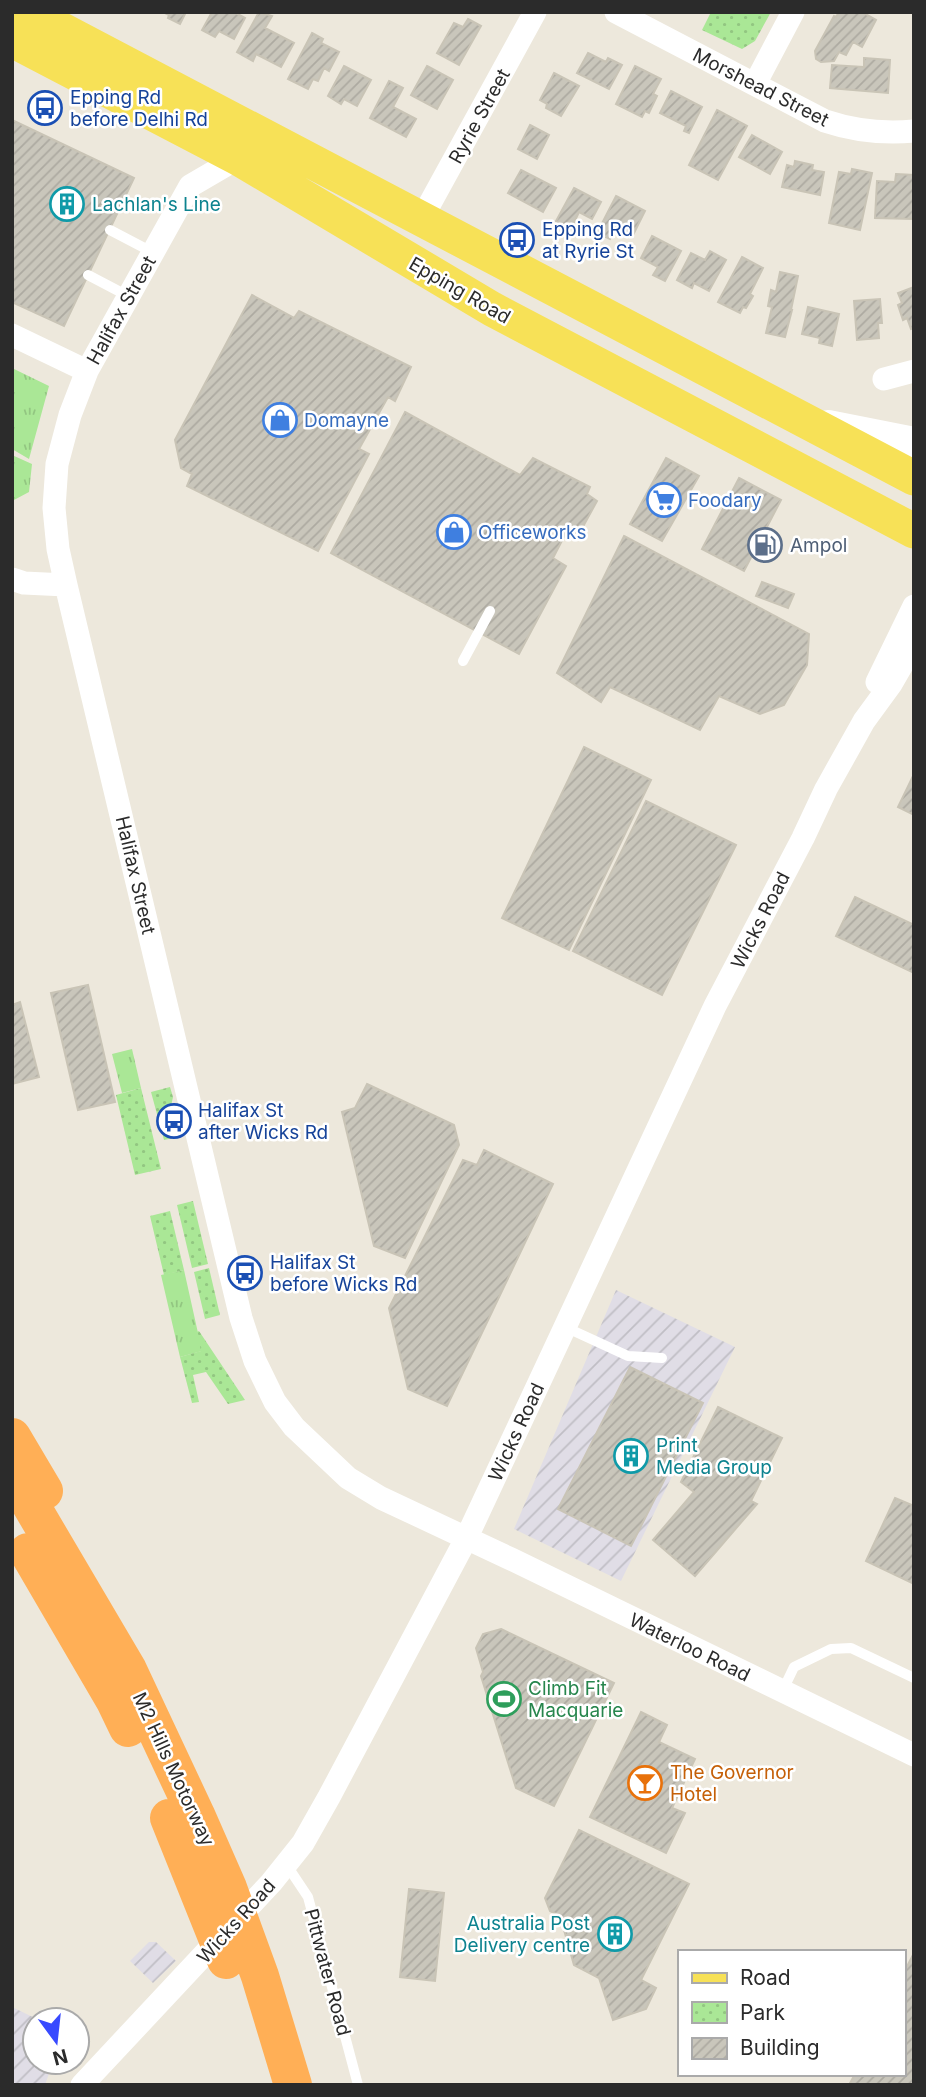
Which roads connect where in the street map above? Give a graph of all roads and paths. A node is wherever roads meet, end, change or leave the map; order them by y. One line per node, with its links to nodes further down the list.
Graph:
1 (28, 12): 9 (main road)
2 (535, 12): 9 (street, Ryrie Street)
3 (616, 12): 6 (street, Morshead Street)
4 (793, 12): 6 (street)
5 (12, 40): 8 (main road, Epping Road)
6 (755, 84): 7 (street, Morshead Street)
7 (914, 131)
8 (238, 158): 11 (street, Halifax Street); 21 (main road, Epping Road)
9 (422, 218): 18 (main road)
10 (110, 230): 11 (lane)
11 (152, 252): 13 (street, Halifax Street)
12 (88, 275): 13 (lane)
13 (128, 296): 15 (street, Halifax Street)
14 (12, 335): 15 (street)
15 (87, 371): 23 (street, Halifax Street)
16 (914, 371): 17 (street)
17 (884, 379)
18 (810, 422): 19 (main road); 20 (main road)
19 (914, 443)
20 (914, 478)
21 (914, 530)
22 (12, 579): 23 (street)
23 (65, 585): 34 (street, Halifax Street)
24 (914, 606): 28 (street, Wicks Road)
25 (490, 611): 27 (lane)
26 (914, 644): 28 (street, Wicks Road)
27 (463, 661)
28 (864, 721): 29 (street, Wicks Road)
29 (565, 1327): 30 (lane); 34 (street, Wicks Road)
30 (662, 1359)
31 (12, 1437): 36 (highway)
32 (12, 1474): 36 (highway, M2 Hills Motorway)
33 (12, 1524): 39 (highway, M2 Hills Motorway)
34 (466, 1539): 38 (street, Waterloo Road); 41 (street, Wicks Road)
35 (12, 1573): 39 (highway)
36 (109, 1636): 42 (highway, M2 Hills Motorway)
37 (914, 1678): 38 (lane)
38 (782, 1692): 40 (street, Waterloo Road)
39 (115, 1701): 42 (highway, M2 Hills Motorway)
40 (914, 1755)
41 (286, 1864): 44 (street, Wicks Road); 47 (lane, Pittwater Road)
42 (218, 1899): 43 (highway, M2 Hills Motorway)
43 (249, 1988): 45 (highway, M2 Hills Motorway); 46 (highway, M2 Hills Motorway)
44 (82, 2085)
45 (268, 2085)
46 (293, 2085)
47 (358, 2085)

